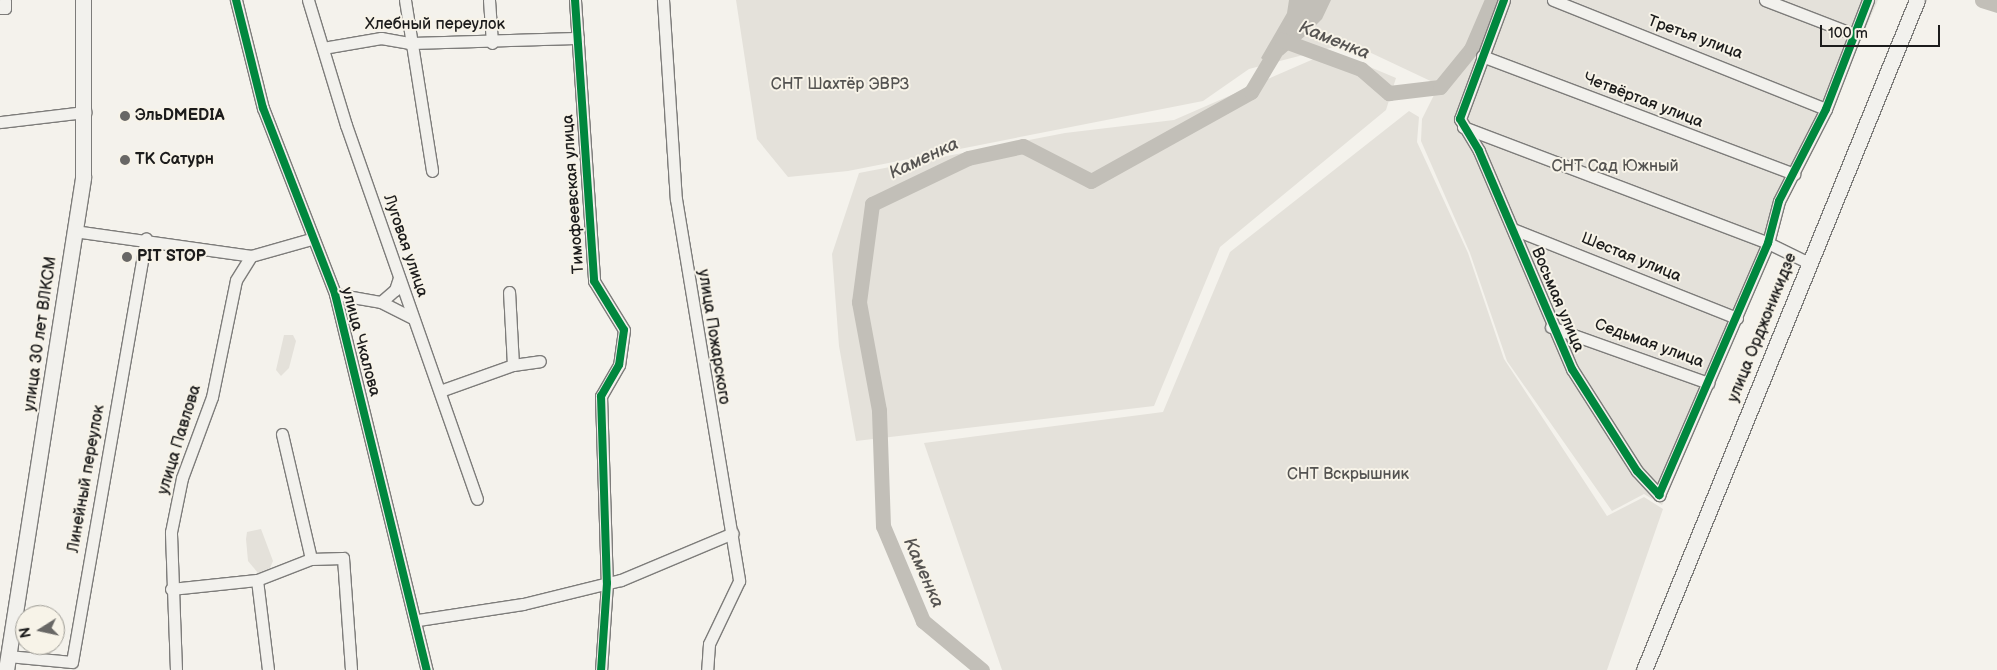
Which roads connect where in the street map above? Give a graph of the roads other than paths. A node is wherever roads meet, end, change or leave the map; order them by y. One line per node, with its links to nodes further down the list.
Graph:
1 (5, 0): 14 (street)
2 (83, 0): 22 (main road, улица 30 лет ВЛКСМ)
3 (236, 0): 30 (street, улица Чкалова)
4 (308, 0): 19 (street, Луговая улица)
5 (406, 0): 18 (street)
6 (490, 0): 17 (street)
7 (575, 0): 16 (street, Тимофеевская улица)
8 (662, 0): 47 (street, улица Пожарского)
9 (1504, 0): 20 (street)
10 (1553, 0): 21 (street, Третья улица)
11 (1765, 0): 15 (street)
12 (1868, 0): 15 (street)
13 (1917, 0): 33 (main road, улица Орджоникидзе)
14 (0, 8)
15 (1856, 35): 21 (street)
16 (578, 38): 17 (street, Хлебный переулок); 50 (street, Тимофеевская улица)
17 (492, 43): 18 (street, Хлебный переулок)
18 (409, 44): 19 (street, Хлебный переулок); 25 (street)
19 (323, 48): 34 (street, Луговая улица)
20 (1482, 56): 24 (street); 26 (street, Четвёртая улица)
21 (1826, 109): 26 (street)
22 (85, 112): 23 (street); 28 (main road, улица 30 лет ВЛКСМ)
23 (0, 122)
24 (1463, 127): 27 (street, Восьмая улица); 31 (street)
25 (432, 171)
26 (1794, 174): 31 (street)
27 (1514, 229): 39 (street, Шестая улица); 40 (street, Восьмая улица)
28 (74, 231): 29 (street); 53 (main road, улица 30 лет ВЛКСМ)
29 (146, 238): 32 (street); 53 (street, Линейный переулок)
30 (311, 240): 32 (street); 36 (street, улица Чкалова)
31 (1768, 243): 33 (street); 39 (street)
32 (251, 256): 51 (street, улица Павлова)
33 (1809, 263): 60 (main road, улица Орджоникидзе)
34 (399, 278): 37 (street); 38 (street, Луговая улица)
35 (509, 292): 42 (street)
36 (335, 294): 37 (street); 52 (street, улица Чкалова)
37 (381, 302): 38 (street)
38 (412, 318): 44 (street, Луговая улица)
39 (1737, 318): 43 (street)
40 (1551, 327): 43 (street, Седьмая улица); 43 (street, Восьмая улица)
41 (540, 361): 42 (street)
42 (513, 365): 44 (street)
43 (1708, 383)
44 (440, 391): 46 (street, Луговая улица)
45 (282, 434): 48 (street)
46 (477, 499)
47 (733, 533): 50 (street); 59 (street, улица Пожарского)
48 (311, 559): 49 (street); 56 (street)
49 (257, 580): 51 (street); 55 (street)
50 (607, 583): 52 (street); 58 (street, Тимофеевская улица)
51 (171, 589): 54 (street, улица Павлова)
52 (418, 620): 57 (street, улица Чкалова)
53 (7, 663)
54 (176, 670)
55 (268, 670)
56 (351, 670)
57 (427, 670)
58 (601, 670)
59 (706, 670)
60 (1644, 670)

